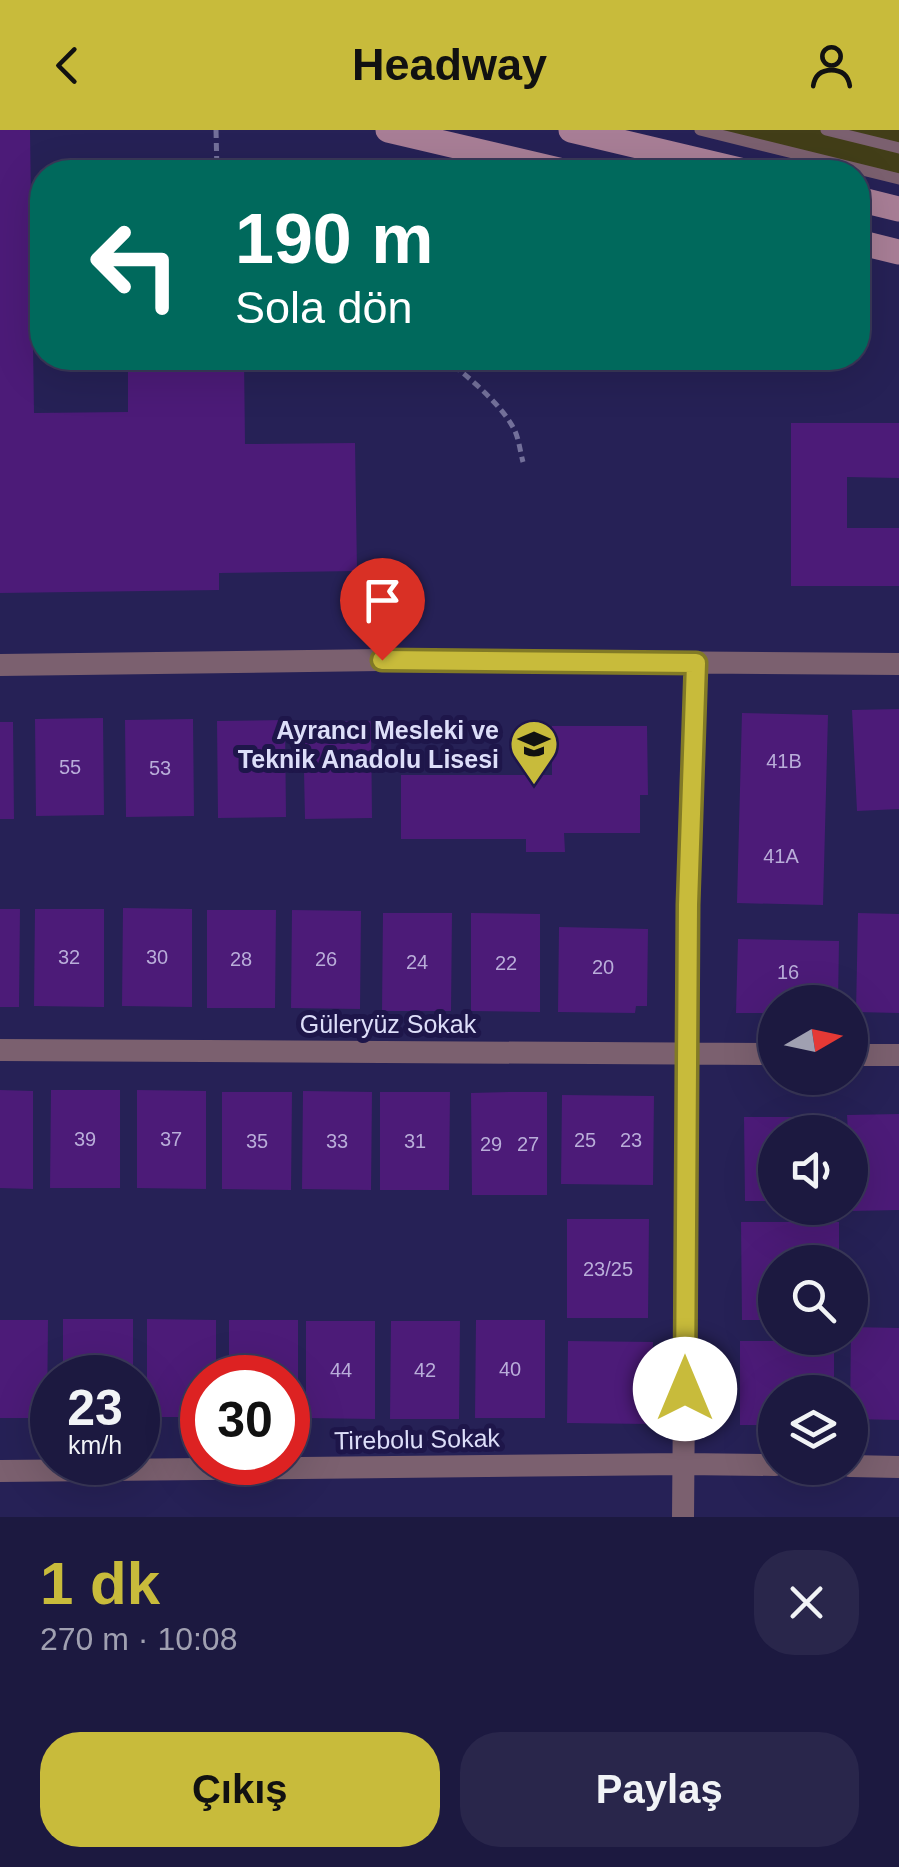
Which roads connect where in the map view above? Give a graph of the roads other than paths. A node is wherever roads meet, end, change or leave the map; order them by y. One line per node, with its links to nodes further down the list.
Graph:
1 (388, 130): 7 (main road)
2 (571, 130): 8 (main road)
3 (700, 130): 9 (lane)
4 (826, 130): 5 (lane)
5 (844, 132): 6 (lane)
6 (899, 148)
7 (516, 160)
8 (697, 160)
9 (824, 160)
10 (870, 171): 11 (lane)
11 (899, 178)
12 (870, 202): 13 (main road)
13 (899, 209)
14 (870, 245): 15 (main road)
15 (899, 252)
16 (696, 663): 17 (street); 18 (street); 20 (street)
17 (0, 664)
18 (899, 664)
19 (0, 1050): 20 (street, Güleryüz Sokak)
20 (687, 1053): 21 (street, Güleryüz Sokak); 24 (street)
21 (758, 1054)
22 (868, 1054): 23 (street)
23 (899, 1055)
24 (684, 1464): 25 (street, Tirebolu Sokak); 28 (street, Tirebolu Sokak); 29 (street)
25 (758, 1465)
26 (868, 1466): 27 (street)
27 (899, 1467)
28 (0, 1471)
29 (683, 1517)

